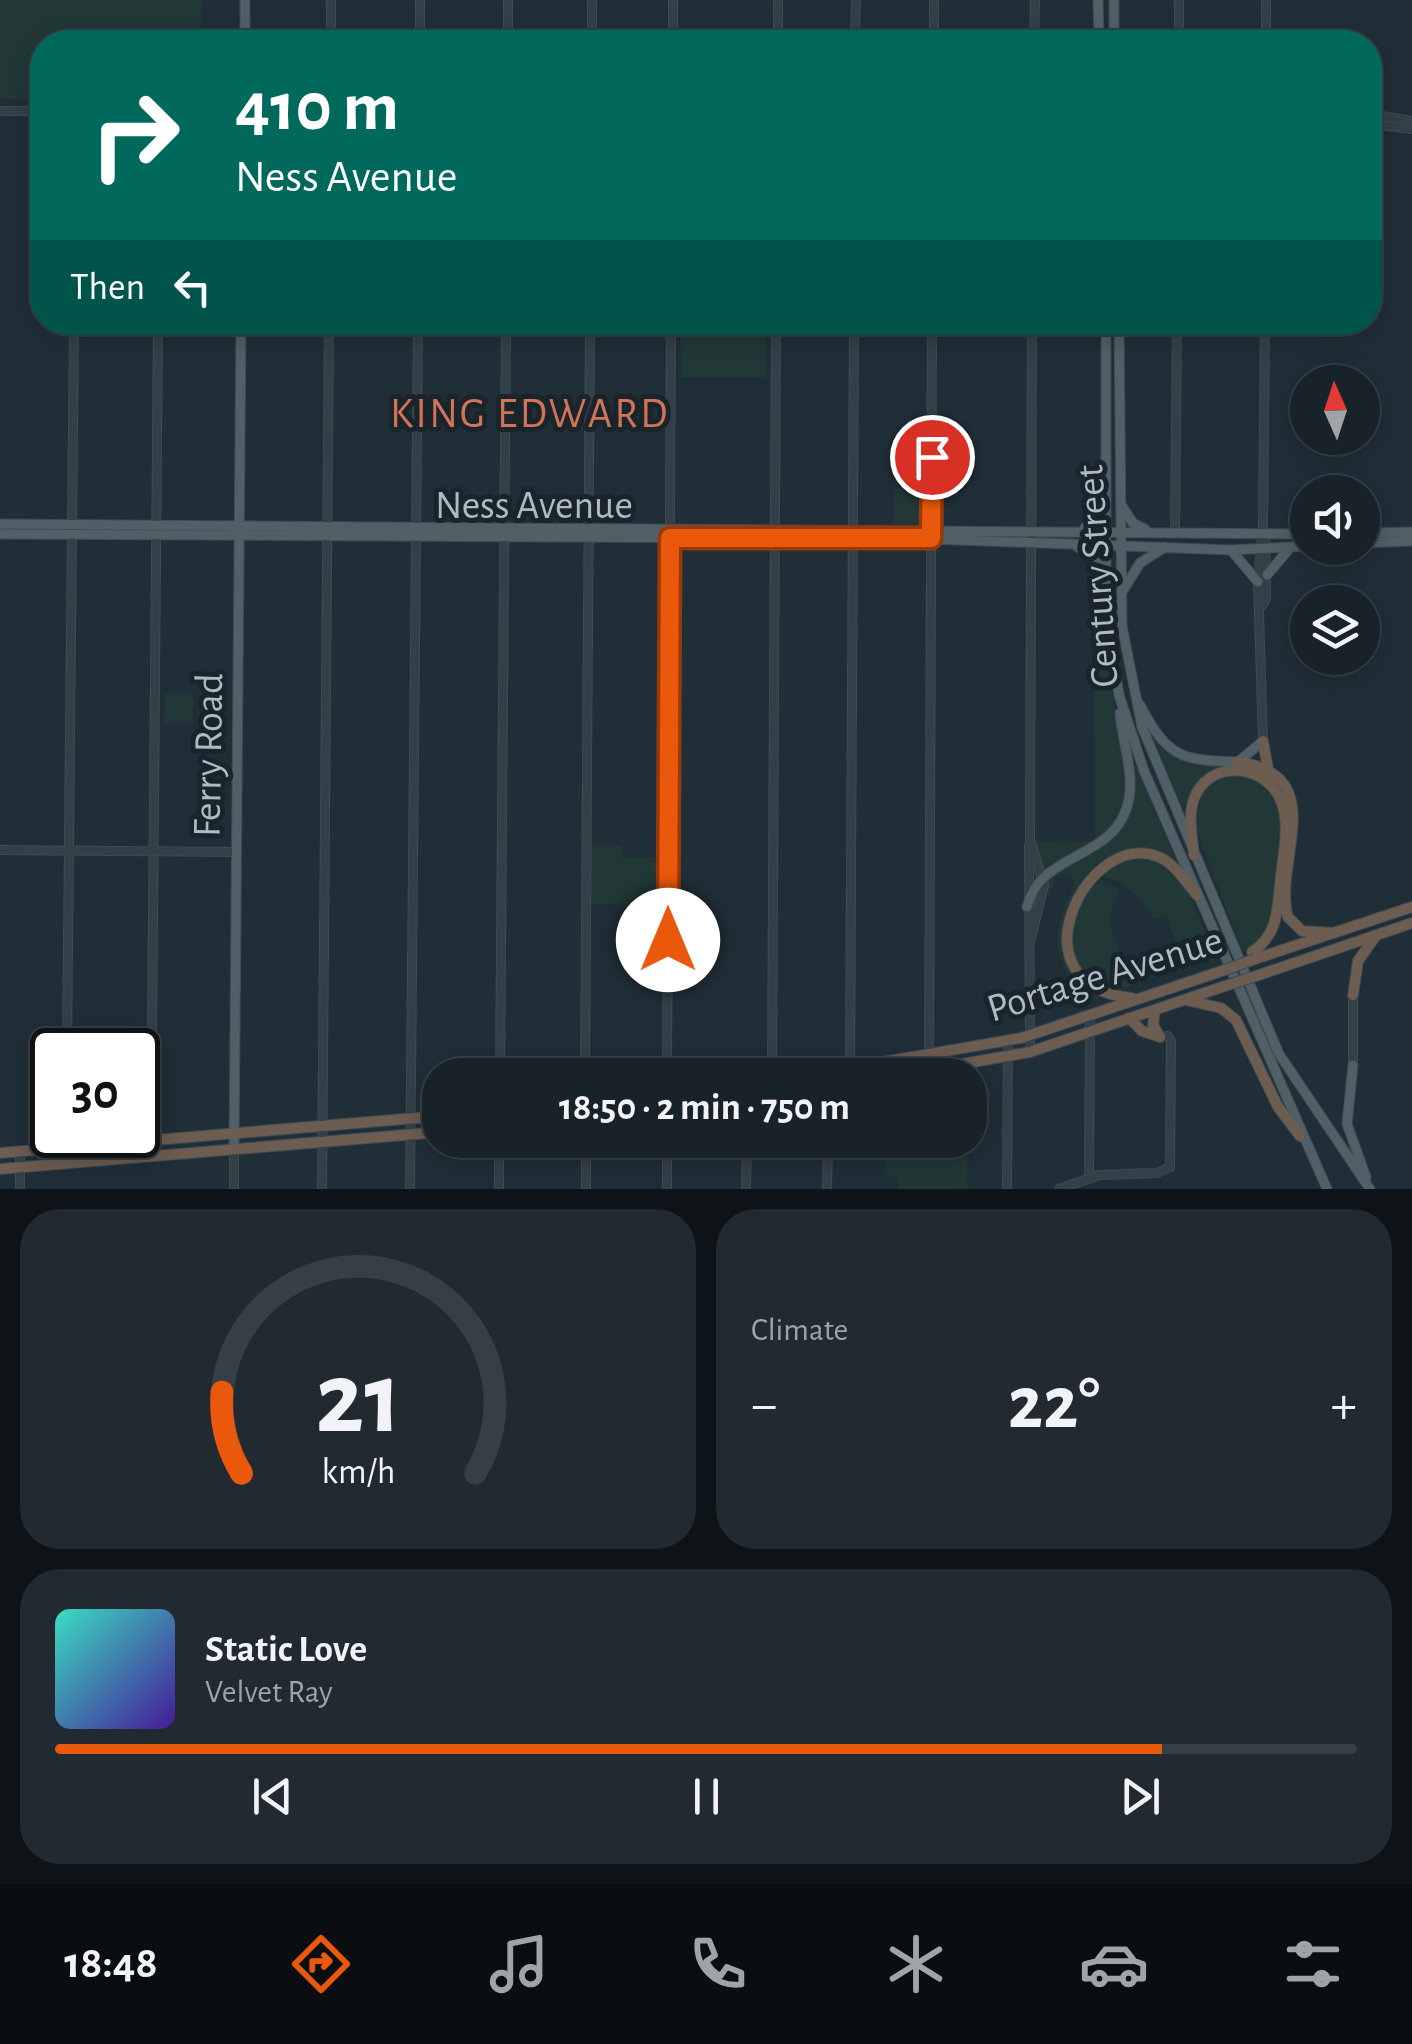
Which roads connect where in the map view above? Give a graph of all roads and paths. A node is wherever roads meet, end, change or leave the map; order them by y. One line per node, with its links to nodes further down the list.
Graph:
1 (245, 0): 15 (main road)
2 (331, 0): 16 (street)
3 (420, 0): 17 (street)
4 (508, 0): 18 (street)
5 (592, 0): 19 (street)
6 (673, 0): 20 (street)
7 (778, 0): 21 (street)
8 (856, 0): 22 (street)
9 (934, 0): 23 (street)
10 (1035, 0): 24 (street)
11 (1098, 0): 25 (main road)
12 (1114, 0): 26 (main road)
13 (1179, 0): 27 (street)
14 (1266, 0): 28 (street)
15 (245, 30)
16 (331, 30)
17 (420, 30)
18 (508, 30)
19 (592, 30)
20 (673, 30)
21 (778, 30)
22 (855, 30)
23 (934, 30)
24 (1034, 30)
25 (1099, 30)
26 (1114, 30)
27 (1178, 30)
28 (1266, 30)
29 (0, 111): 30 (street)
30 (30, 111)
31 (1382, 116): 32 (street)
32 (1412, 120)
33 (1382, 126): 34 (street)
34 (1412, 131)
35 (74, 335): 56 (street)
36 (158, 335): 57 (street)
37 (242, 335): 53 (main road, Ferry Road)
38 (328, 335): 61 (street)
39 (418, 335): 64 (street)
40 (506, 335): 65 (street)
41 (590, 335): 66 (street)
42 (672, 335): 68 (street)
43 (776, 335): 69 (street)
44 (854, 335): 72 (street)
45 (932, 335): 73 (street)
46 (1032, 335): 58 (street)
47 (1106, 335): 52 (main road, Century Street)
48 (1119, 335): 51 (main road, Century Street)
49 (1176, 335): 70 (street)
50 (1264, 335): 74 (street)
51 (1120, 498): 63 (main road, Century Street); 67 (main road)
52 (1105, 502): 59 (main road); 62 (main road, Century Street)
53 (241, 512): 55 (main road); 60 (main road, Ferry Road)
54 (0, 524): 56 (main road, Ness Avenue)
55 (221, 524): 57 (main road, Ness Avenue); 60 (main road, Ness Avenue)
56 (72, 529): 57 (main road, Ness Avenue); 71 (main road, Ness Avenue); 97 (street)
57 (156, 529): 60 (main road, Ness Avenue); 98 (street)
58 (1031, 529): 59 (main road, Ness Avenue); 73 (main road, Ness Avenue); 79 (street)
59 (1084, 529): 62 (main road, Ness Avenue)
60 (241, 530): 61 (main road, Ness Avenue); 99 (main road, Ferry Road)
61 (327, 530): 64 (main road, Ness Avenue); 135 (street)
62 (1105, 530): 63 (main road, Ness Avenue); 81 (main road, Century Street)
63 (1120, 530): 67 (main road, Ness Avenue); 82 (main road, Century Street)
64 (416, 531): 65 (main road, Ness Avenue); 134 (street)
65 (504, 532): 66 (main road, Ness Avenue); 125 (street)
66 (588, 532): 68 (main road, Ness Avenue); 126 (street)
67 (1152, 532): 70 (main road, Ness Avenue)
68 (670, 533): 69 (main road, Ness Avenue); 127 (street)
69 (775, 533): 72 (main road, Ness Avenue); 128 (street)
70 (1175, 533): 74 (main road, Ness Avenue)
71 (0, 534)
72 (853, 534): 73 (main road, Ness Avenue); 129 (street)
73 (931, 534): 79 (main road, Ness Avenue); 123 (street)
74 (1263, 534): 75 (main road, Ness Avenue); 85 (street)
75 (1290, 534)
76 (1380, 534): 77 (main road)
77 (1410, 537): 78 (main road)
78 (1380, 540)
79 (1031, 542): 80 (main road, Ness Avenue); 95 (street)
80 (1072, 542): 81 (main road, Ness Avenue); 87 (main road)
81 (1105, 544): 82 (main road, Ness Avenue); 87 (main road, Century Street)
82 (1120, 544): 83 (main road, Ness Avenue); 89 (main road, Century Street)
83 (1166, 547): 86 (main road, Ness Avenue); 89 (main road)
84 (1290, 548): 85 (main road, Ness Avenue); 88 (main road)
85 (1263, 549): 86 (main road, Ness Avenue); 88 (street)
86 (1231, 550): 88 (main road)
87 (1105, 568): 91 (main road, Century Street)
88 (1262, 578): 92 (street)
89 (1120, 594): 90 (main road, Century Street)
90 (1132, 690): 93 (main road); 100 (main road, Century Street)
91 (1119, 695): 101 (main road); 102 (main road, Century Street)
92 (1262, 741): 93 (main road); 94 (highway)
93 (1238, 762): 94 (highway)
94 (1268, 770): 106 (highway)
95 (1030, 840): 101 (street); 103 (street)
96 (0, 850): 97 (street)
97 (70, 850): 98 (street); 116 (street)
98 (153, 851): 99 (street); 117 (street)
99 (238, 852): 137 (main road, Ferry Road)
100 (1194, 855): 109 (highway); 147 (main road, Century Street)
101 (1042, 875): 103 (main road); 108 (street)
102 (1196, 895): 111 (highway); 139 (main road, Century Street)
103 (1027, 907): 108 (street)
104 (1412, 907): 106 (highway, Portage Avenue)
105 (1412, 923): 107 (highway, Portage Avenue)
106 (1334, 933): 109 (highway, Portage Avenue)
107 (1376, 935): 110 (highway); 112 (highway, Portage Avenue, bridge)
108 (1030, 942): 119 (street)
109 (1254, 956): 111 (highway, Portage Avenue, bridge)
110 (1354, 995): 132 (street)
111 (1138, 998): 114 (highway, Portage Avenue)
112 (1185, 1000): 113 (highway, Portage Avenue); 139 (highway)
113 (1155, 1010): 115 (highway, Portage Avenue); 120 (highway)
114 (1090, 1016): 118 (street); 119 (highway, Portage Avenue)
115 (1130, 1018): 118 (highway, Portage Avenue); 120 (highway)
116 (67, 1028)
117 (151, 1028)
118 (1090, 1032): 122 (highway, Portage Avenue); 158 (street)
119 (1030, 1035): 121 (highway, Portage Avenue); 122 (street)
120 (1160, 1037): 158 (street)
121 (1008, 1041): 123 (highway, Portage Avenue); 124 (street)
122 (1030, 1052): 124 (highway, Portage Avenue)
123 (929, 1055): 130 (highway, Portage Avenue)
124 (1008, 1056): 131 (highway, Portage Avenue); 168 (street)
125 (500, 1058)
126 (584, 1058)
127 (667, 1058)
128 (772, 1058)
129 (850, 1058)
130 (911, 1058)
131 (987, 1060)
132 (1353, 1065): 147 (main road)
133 (422, 1118): 134 (highway)
134 (411, 1119): 135 (highway); 138 (street)
135 (324, 1126): 137 (highway); 141 (street)
136 (422, 1133): 138 (highway)
137 (234, 1134): 140 (highway); 142 (main road, Ferry Road)
138 (411, 1134): 141 (highway); 162 (street)
139 (1300, 1136): 170 (main road, Century Street)
140 (160, 1140)
141 (322, 1142): 142 (highway); 161 (street)
142 (234, 1149): 146 (highway); 160 (street, Ferry Road)
143 (30, 1150): 144 (highway)
144 (20, 1152): 145 (highway); 156 (street)
145 (0, 1154)
146 (160, 1155)
147 (1352, 1157): 171 (main road, Century Street)
148 (67, 1158): 155 (street)
149 (130, 1158): 155 (highway)
150 (499, 1158): 163 (street)
151 (586, 1158): 164 (street)
152 (667, 1158): 165 (street)
153 (746, 1158): 166 (street)
154 (828, 1158): 167 (street)
155 (67, 1164): 156 (highway)
156 (20, 1167): 157 (highway); 159 (street)
157 (0, 1169)
158 (1090, 1177): 169 (street)
159 (20, 1189)
160 (234, 1189)
161 (322, 1189)
162 (410, 1189)
163 (499, 1189)
164 (586, 1189)
165 (666, 1189)
166 (746, 1189)
167 (827, 1189)
168 (1007, 1189)
169 (1059, 1189)
170 (1326, 1189)
171 (1370, 1189)

